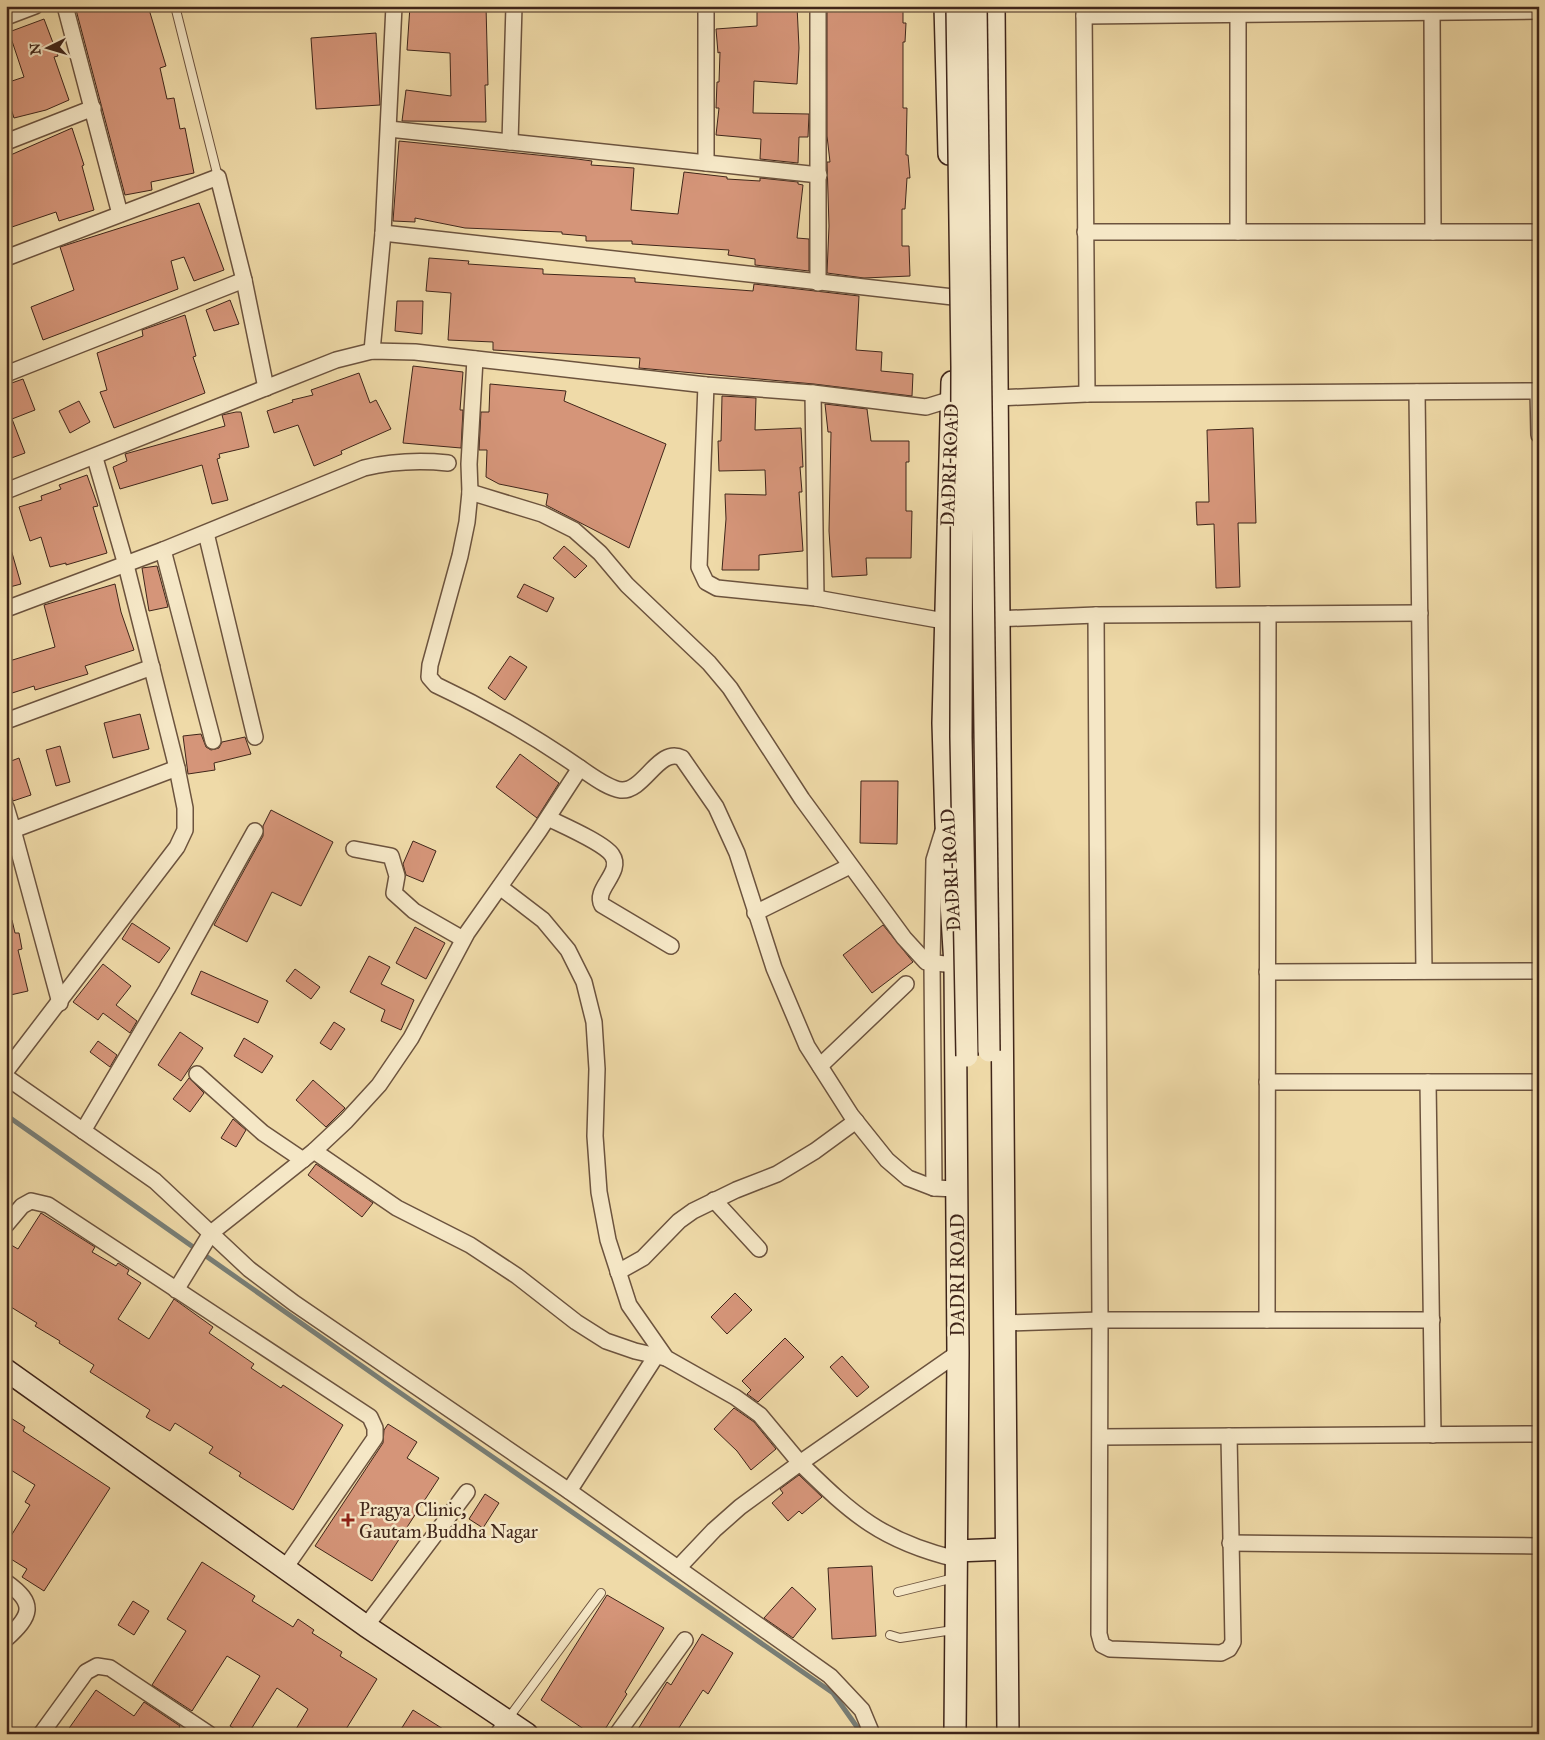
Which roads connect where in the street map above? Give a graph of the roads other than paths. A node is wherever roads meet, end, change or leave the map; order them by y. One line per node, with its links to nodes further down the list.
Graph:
1 (35, 6): 16 (street)
2 (65, 6): 17 (street)
3 (175, 6): 23 (lane)
4 (394, 6): 18 (street)
5 (514, 6): 20 (street)
6 (706, 6): 21 (street)
7 (818, 6): 22 (street)
8 (945, 6): 33 (main road, DADRI ROAD)
9 (957, 6): 96 (main road, bridge)
10 (976, 6): 94 (main road, bridge)
11 (994, 6): 44 (main road)
12 (1084, 11): 15 (street); 25 (street)
13 (1539, 11): 14 (street)
14 (1432, 12): 15 (street); 27 (street)
15 (1238, 14): 26 (street)
16 (6, 17)
17 (93, 108): 19 (street); 24 (street)
18 (389, 129): 20 (street); 29 (street)
19 (6, 142)
20 (510, 142): 21 (street)
21 (706, 163): 22 (street)
22 (820, 175): 32 (street)
23 (218, 177): 24 (street); 31 (street)
24 (120, 214): 30 (street)
25 (1085, 232): 26 (street); 42 (street)
26 (1238, 232): 27 (street)
27 (1433, 232): 28 (street)
28 (1539, 232)
29 (383, 233): 32 (street); 34 (street)
30 (6, 258)
31 (244, 280): 36 (street); 38 (street)
32 (818, 283): 33 (street)
33 (952, 297): 43 (main road, DADRI ROAD)
34 (372, 351): 35 (street); 38 (street)
35 (475, 359): 37 (street); 49 (street)
36 (6, 374)
37 (706, 385): 41 (street); 53 (street)
38 (266, 388): 46 (street)
39 (1538, 391): 40 (street); 45 (street)
40 (1417, 392): 42 (street); 55 (street)
41 (813, 393): 43 (street); 53 (street)
42 (1087, 394): 44 (street)
43 (952, 398): 59 (main road, DADRI ROAD)
44 (997, 398): 58 (main road)
45 (1539, 435)
46 (95, 458): 48 (street); 52 (street)
47 (448, 463): 50 (street)
48 (6, 491)
49 (470, 492): 66 (street); 74 (street)
50 (206, 534): 51 (street); 62 (street)
51 (163, 550): 52 (street); 63 (street)
52 (126, 565): 54 (street); 60 (street)
53 (816, 598): 59 (street)
54 (6, 609)
55 (1420, 613): 56 (street); 81 (street)
56 (1268, 614): 57 (street); 83 (street)
57 (1096, 615): 58 (street); 106 (street)
58 (999, 618): 59 (street); 64 (main road)
59 (944, 621): 67 (main road, DADRI ROAD)
60 (152, 667): 61 (street); 65 (street)
61 (6, 721)
62 (255, 736)
63 (213, 741)
64 (1001, 765): 67 (main road); 94 (main road)
65 (177, 768): 71 (street); 85 (street)
66 (580, 768): 69 (street); 76 (street)
67 (944, 770): 70 (main road, DADRI ROAD)
68 (6, 807): 71 (street)
69 (548, 818): 75 (street); 78 (street)
70 (946, 824): 79 (street); 80 (main road, DADRI ROAD)
71 (13, 830): 85 (street)
72 (255, 831): 95 (street)
73 (354, 849): 77 (street)
74 (850, 866): 76 (street); 79 (street)
75 (500, 887): 77 (street); 104 (street)
76 (755, 913): 86 (street)
77 (463, 939): 97 (street)
78 (671, 946)
79 (932, 964): 80 (street); 98 (street)
80 (955, 965): 96 (main road, DADRI ROAD)
81 (1424, 971): 82 (street); 83 (street)
82 (1539, 971)
83 (1267, 972): 90 (street)
84 (906, 984): 86 (street)
85 (60, 1003): 87 (street)
86 (820, 1066): 93 (street)
87 (6, 1071)
88 (197, 1074): 97 (street)
89 (6, 1077): 95 (street)
90 (1267, 1082): 91 (street); 107 (street)
91 (1428, 1082): 92 (street); 108 (street)
92 (1539, 1082)
93 (856, 1121): 98 (street); 100 (street)
94 (1004, 1122): 109 (main road)
95 (83, 1131): 102 (street)
96 (956, 1131): 99 (main road, DADRI ROAD)
97 (308, 1155): 102 (street); 111 (street)
98 (934, 1188): 99 (street)
99 (957, 1189): 110 (main road, DADRI ROAD)
100 (714, 1200): 103 (street); 104 (street)
101 (6, 1225): 105 (street)
102 (208, 1239): 105 (street); 118 (street)
103 (758, 1249)
104 (618, 1272): 111 (street)
105 (176, 1290): 124 (street)
106 (1100, 1320): 107 (street); 109 (street); 116 (street)
107 (1267, 1320): 108 (street)
108 (1432, 1320): 114 (street)
109 (1005, 1323): 122 (main road)
110 (958, 1353): 117 (street); 123 (main road, DADRI ROAD)
111 (661, 1357): 117 (street); 118 (street)
112 (6, 1370): 124 (main road)
113 (1539, 1434): 114 (street)
114 (1433, 1435): 115 (street)
115 (1229, 1436): 116 (street); 120 (street)
116 (1100, 1437): 120 (street)
117 (800, 1463): 123 (street); 125 (street)
118 (569, 1491): 125 (street)
119 (467, 1492): 129 (street)
120 (1230, 1543): 121 (street)
121 (1539, 1546)
122 (1006, 1549): 123 (main road); 135 (main road)
123 (956, 1563): 127 (lane); 130 (main road, DADRI ROAD)
124 (285, 1568): 129 (main road)
125 (678, 1568): 140 (street)
126 (6, 1582): 132 (street)
127 (898, 1592)
128 (601, 1593): 134 (lane)
129 (366, 1626): 134 (main road)
130 (955, 1630): 131 (lane); 141 (main road, DADRI ROAD)
131 (890, 1635)
132 (6, 1639)
133 (685, 1640): 139 (street)
134 (502, 1727): 138 (main road)
135 (1008, 1730)
136 (206, 1733): 137 (street)
137 (41, 1734)
138 (527, 1734)
139 (617, 1734)
140 (872, 1734)
141 (955, 1734)

